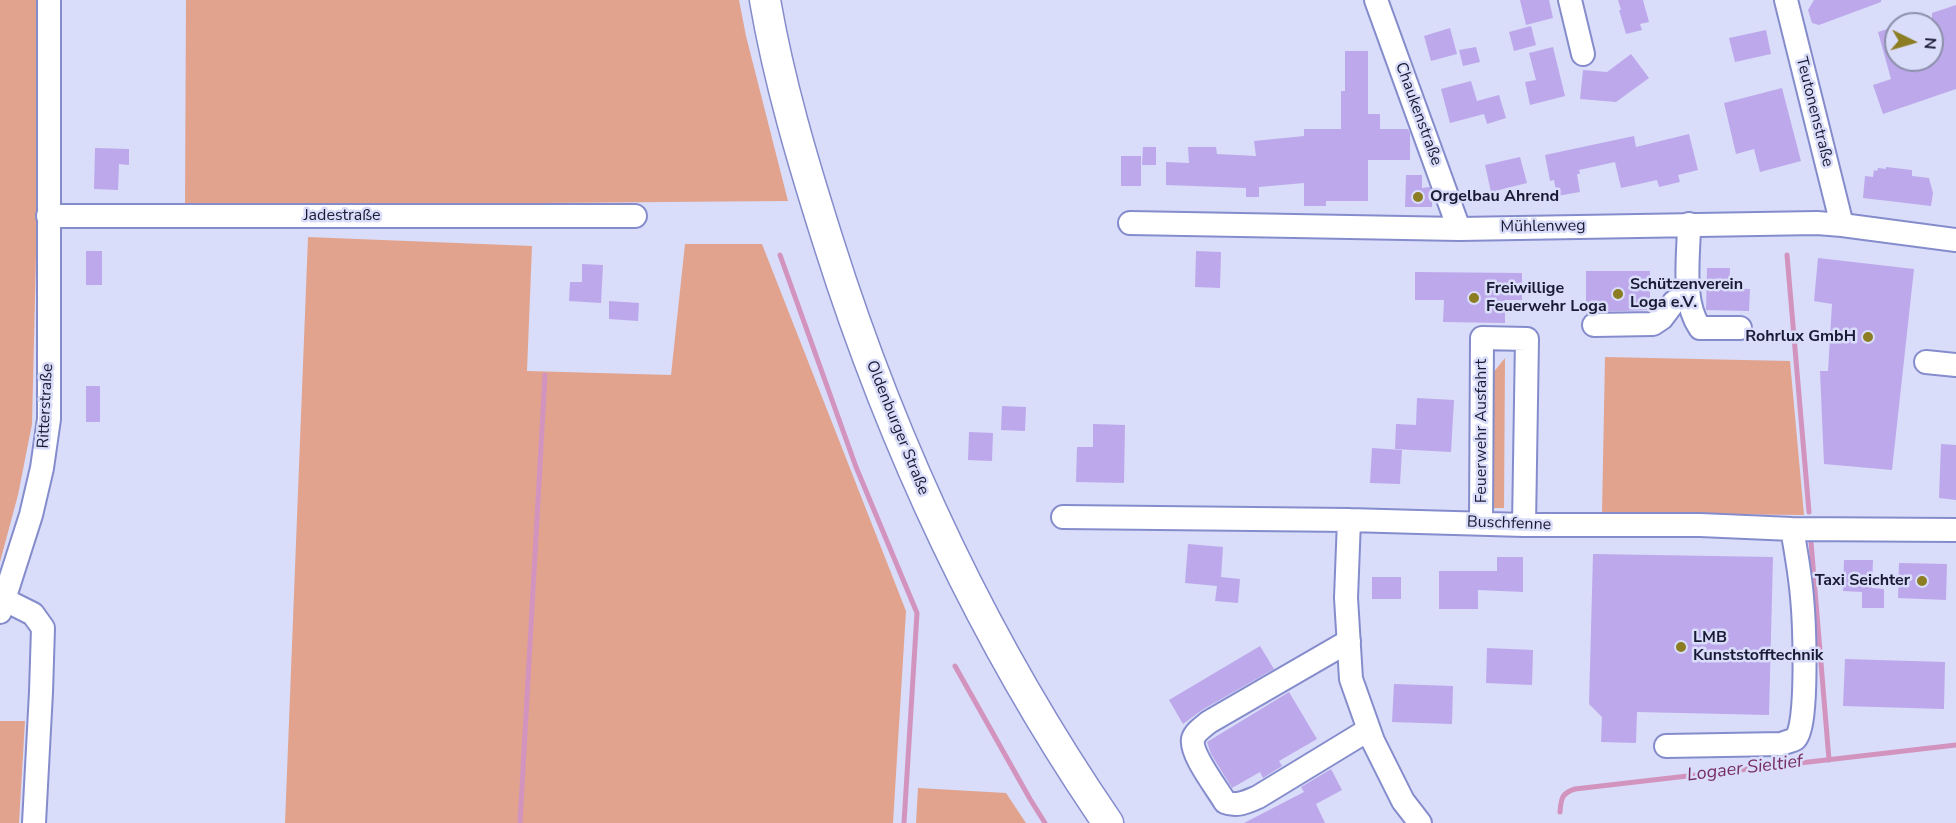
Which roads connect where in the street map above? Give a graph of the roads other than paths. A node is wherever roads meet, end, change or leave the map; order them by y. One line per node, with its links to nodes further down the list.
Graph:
1 (49, 0): 7 (street, Ritterstraße)
2 (765, 0): 30 (main road, Oldenburger Straße)
3 (1376, 0): 12 (street, Chaukenstraße)
4 (1570, 0): 6 (street)
5 (1786, 0): 11 (street, Teutonenstraße)
6 (1583, 54)
7 (48, 216): 8 (street, Jadestraße); 25 (street, Ritterstraße)
8 (635, 216)
9 (1130, 223): 12 (street, Mühlenweg)
10 (1689, 224): 11 (street, Mühlenweg); 12 (street, Mühlenweg); 14 (street)
11 (1842, 225): 13 (street, Mühlenweg)
12 (1459, 229)
13 (1956, 240)
14 (1688, 295): 15 (street); 16 (street)
15 (1594, 325)
16 (1740, 328)
17 (1926, 362): 18 (street)
18 (1956, 365)
19 (1063, 517): 20 (street, Buschfenne)
20 (1349, 520): 21 (street, Buschfenne); 26 (street)
21 (1481, 523): 22 (street, Buschfenne); 22 (street, Feuerwehr Ausfahrt)
22 (1524, 525): 23 (street, Buschfenne)
23 (1792, 529): 24 (street, Buschfenne); 28 (street)
24 (1956, 530)
25 (3, 606): 29 (street, Ritterstraße)
26 (1349, 641): 27 (street); 27 (street)
27 (1368, 730): 31 (street)
28 (1666, 746)
29 (34, 823)
30 (1108, 823)
31 (1420, 823)

